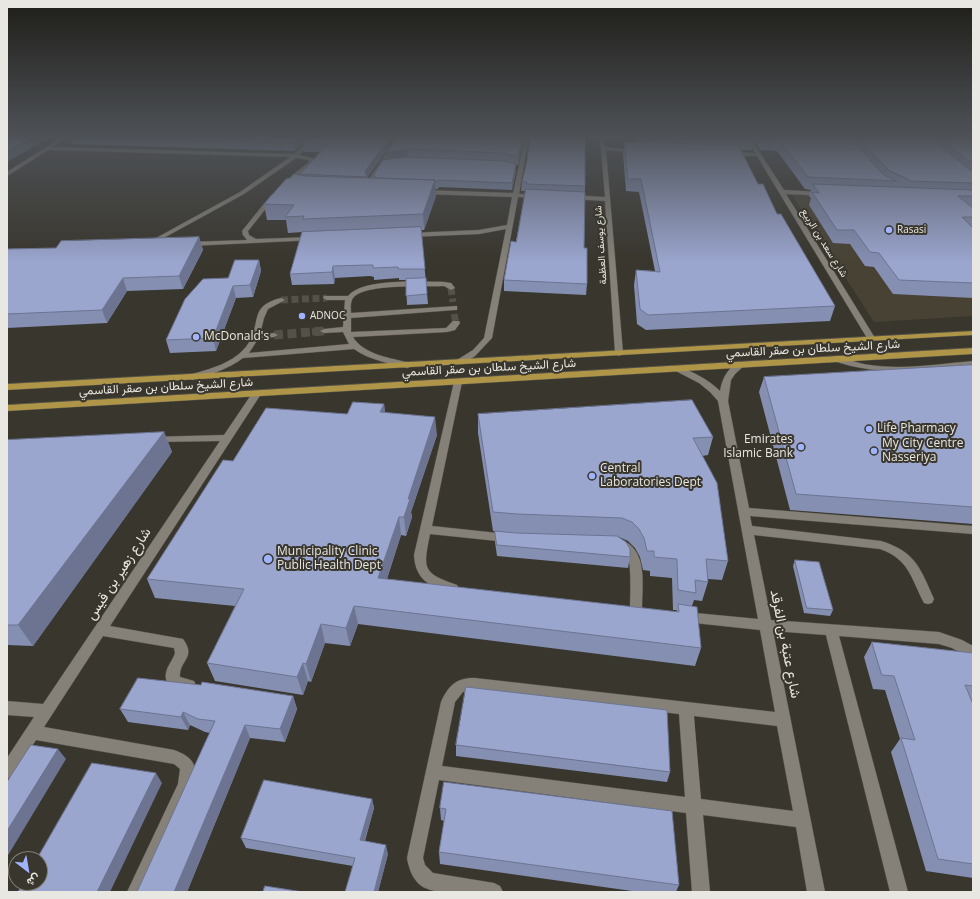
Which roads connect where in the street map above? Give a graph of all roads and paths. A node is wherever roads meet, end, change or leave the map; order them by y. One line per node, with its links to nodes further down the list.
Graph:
1 (262, 179): 20 (street)
2 (295, 179): 18 (street)
3 (373, 179): 7 (street)
4 (517, 179): 11 (street)
5 (606, 179): 14 (street, شارع يوسف العظمة)
6 (773, 179): 9 (street, شارع سعد بن الربيع)
7 (367, 190)
8 (413, 192): 11 (street)
9 (781, 192): 10 (street); 33 (street, شارع سعد بن الربيع)
10 (827, 194)
11 (515, 196): 12 (street); 15 (street)
12 (546, 197)
13 (562, 197): 14 (street)
14 (608, 199): 36 (street, شارع يوسف العظمة)
15 (510, 226): 16 (street); 39 (street)
16 (404, 236)
17 (318, 239): 18 (street)
18 (256, 242): 19 (street)
19 (184, 244)
20 (161, 245)
21 (451, 288): 23 (street)
22 (328, 298): 23 (street)
23 (349, 298): 26 (street)
24 (281, 300): 32 (street)
25 (454, 308): 26 (street)
26 (347, 316): 29 (street)
27 (456, 323): 29 (street)
28 (324, 330): 29 (street)
29 (348, 332): 34 (street)
30 (973, 333): 33 (main road, شارع الشيخ سلطان بن صقر القاسمي)
31 (274, 335): 32 (street)
32 (256, 336): 37 (street)
33 (871, 338): 36 (main road, شارع الشيخ سلطان بن صقر القاسمي)
34 (357, 346): 37 (street); 41 (street)
35 (973, 351): 38 (main road, شارع الشيخ سلطان بن صقر القاسمي)
36 (619, 353): 39 (main road, شارع الشيخ سلطان بن صقر القاسمي)
37 (241, 356): 44 (street)
38 (837, 359): 40 (street); 42 (main road, شارع الشيخ سلطان بن صقر القاسمي)
39 (460, 362): 41 (main road, شارع الشيخ سلطان بن صقر القاسمي)
40 (973, 364)
41 (407, 365): 44 (main road, شارع الشيخ سلطان بن صقر القاسمي)
42 (742, 365): 43 (main road, شارع الشيخ سلطان بن صقر القاسمي); 48 (street, شارع عتبة بن الفرقد)
43 (676, 369): 45 (main road, شارع الشيخ سلطان بن صقر القاسمي); 48 (street)
44 (192, 377): 46 (main road, شارع الشيخ سلطان بن صقر القاسمي)
45 (458, 382): 47 (main road, شارع الشيخ سلطان بن صقر القاسمي); 53 (street)
46 (7, 387)
47 (256, 394): 49 (main road, شارع الشيخ سلطان بن صقر القاسمي); 50 (street, شارع زهير بن قيس)
48 (723, 401): 52 (street, شارع عتبة بن الفرقد)
49 (7, 408)
50 (227, 438): 51 (street); 65 (street, شارع زهير بن قيس)
51 (141, 440)
52 (744, 512): 54 (street, شارع عتبة بن الفرقد); 55 (street)
53 (426, 530): 56 (street); 58 (street)
54 (747, 530): 59 (street); 64 (street, شارع عتبة بن الفرقد)
55 (973, 530)
56 (516, 539)
57 (608, 541): 61 (street)
58 (466, 590)
59 (928, 599)
60 (621, 609): 61 (street)
61 (636, 611): 62 (street)
62 (651, 613)
63 (673, 616): 64 (street)
64 (765, 625): 66 (street); 72 (street, شارع عتبة بن الفرقد)
65 (100, 630): 68 (street); 71 (street, شارع زهير بن قيس)
66 (831, 630): 67 (street); 82 (street)
67 (973, 654)
68 (204, 688)
69 (7, 708): 71 (street)
70 (686, 709): 72 (street); 75 (street); 76 (street)
71 (47, 711): 73 (street, شارع زهير بن قيس)
72 (783, 720): 77 (street, شارع عتبة بن الفرقد)
73 (32, 732): 74 (street, شارع زهير بن قيس); 78 (street)
74 (7, 771)
75 (433, 772): 76 (street); 79 (street)
76 (694, 807): 77 (street); 80 (street)
77 (802, 820): 81 (street, شارع عتبة بن الفرقد)
78 (136, 892)
79 (494, 892)
80 (702, 892)
81 (816, 892)
82 (899, 892)

